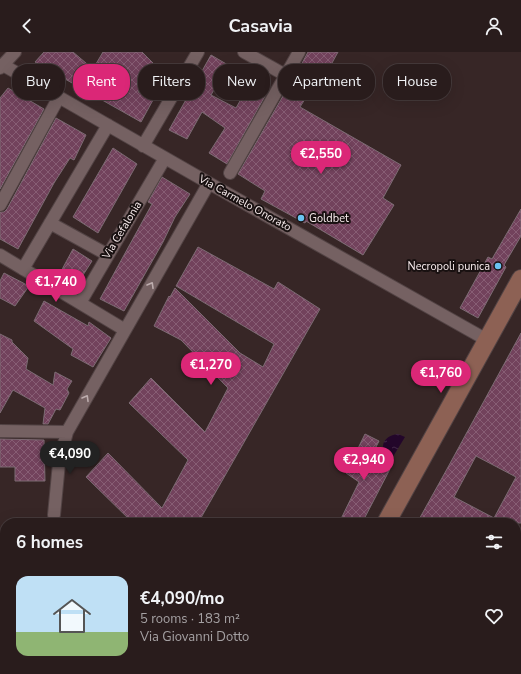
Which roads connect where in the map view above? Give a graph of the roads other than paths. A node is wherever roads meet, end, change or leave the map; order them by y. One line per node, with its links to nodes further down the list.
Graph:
1 (15, 52): 6 (street)
2 (198, 52): 13 (street)
3 (244, 52): 8 (street)
4 (299, 52): 5 (street)
5 (292, 64)
6 (2, 66): 7 (street, Via Carmelo Onorato)
7 (12, 71)
8 (278, 71)
9 (278, 89): 15 (street)
10 (57, 100): 17 (street)
11 (64, 100): 12 (street, Via Carmelo Onorato)
12 (108, 125): 13 (street, Via Carmelo Onorato); 18 (street)
13 (143, 146): 14 (street, Via Carmelo Onorato)
14 (165, 158): 16 (street, Via Carmelo Onorato); 20 (street, Via Cefalonia)
15 (230, 172)
16 (209, 183): 24 (street, one-way to 16); 25 (street, Via Carmelo Onorato)
17 (0, 205)
18 (50, 223): 20 (street); 21 (street)
19 (0, 255): 21 (street)
20 (108, 255): 23 (street, Via Cefalonia)
21 (23, 269): 23 (street)
22 (521, 279): 25 (main road)
23 (80, 303): 24 (street)
24 (125, 330): 27 (street, one-way to 24)
25 (487, 340): 29 (main road)
26 (0, 431): 27 (street)
27 (67, 432): 28 (street)
28 (52, 518)
29 (389, 518)

